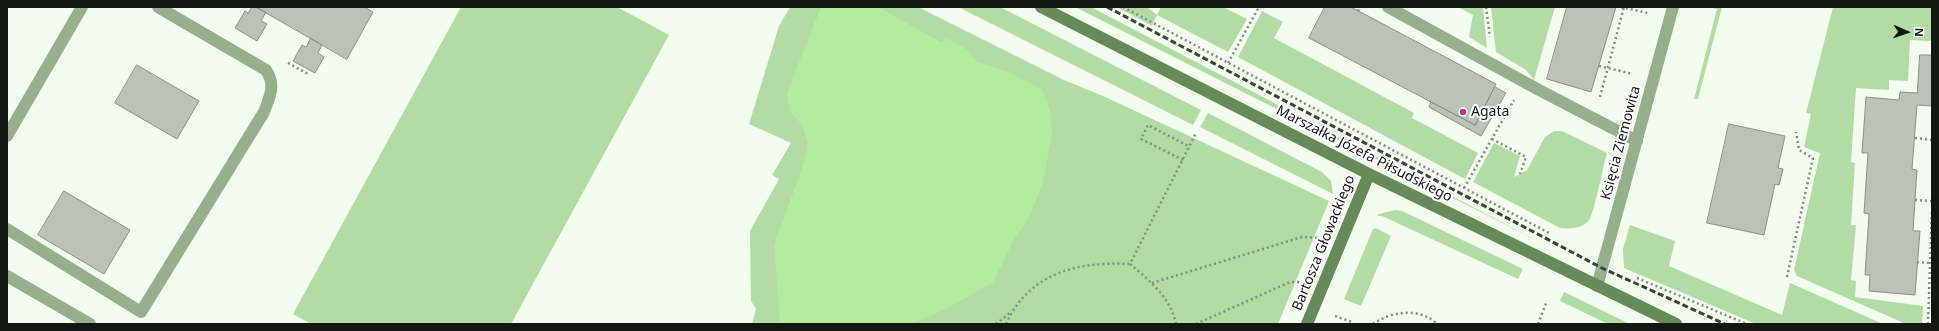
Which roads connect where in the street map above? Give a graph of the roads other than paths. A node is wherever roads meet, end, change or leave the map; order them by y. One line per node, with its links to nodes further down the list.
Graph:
1 (82, 7): 6 (street)
2 (158, 7): 9 (street)
3 (1041, 7): 8 (main road, Marszałka Józefa Piłsudskiego)
4 (1388, 7): 7 (street)
5 (1673, 7): 7 (street, Księcia Ziemowita)
6 (7, 136)
7 (1637, 141): 11 (street, Księcia Ziemowita)
8 (1369, 174): 11 (main road, Marszałka Józefa Piłsudskiego); 13 (main road, Bartosza Głowackiego)
9 (7, 229)
10 (7, 276): 12 (street)
11 (1597, 286): 14 (main road, Marszałka Józefa Piłsudskiego)
12 (90, 324)
13 (1307, 324)
14 (1676, 324)

